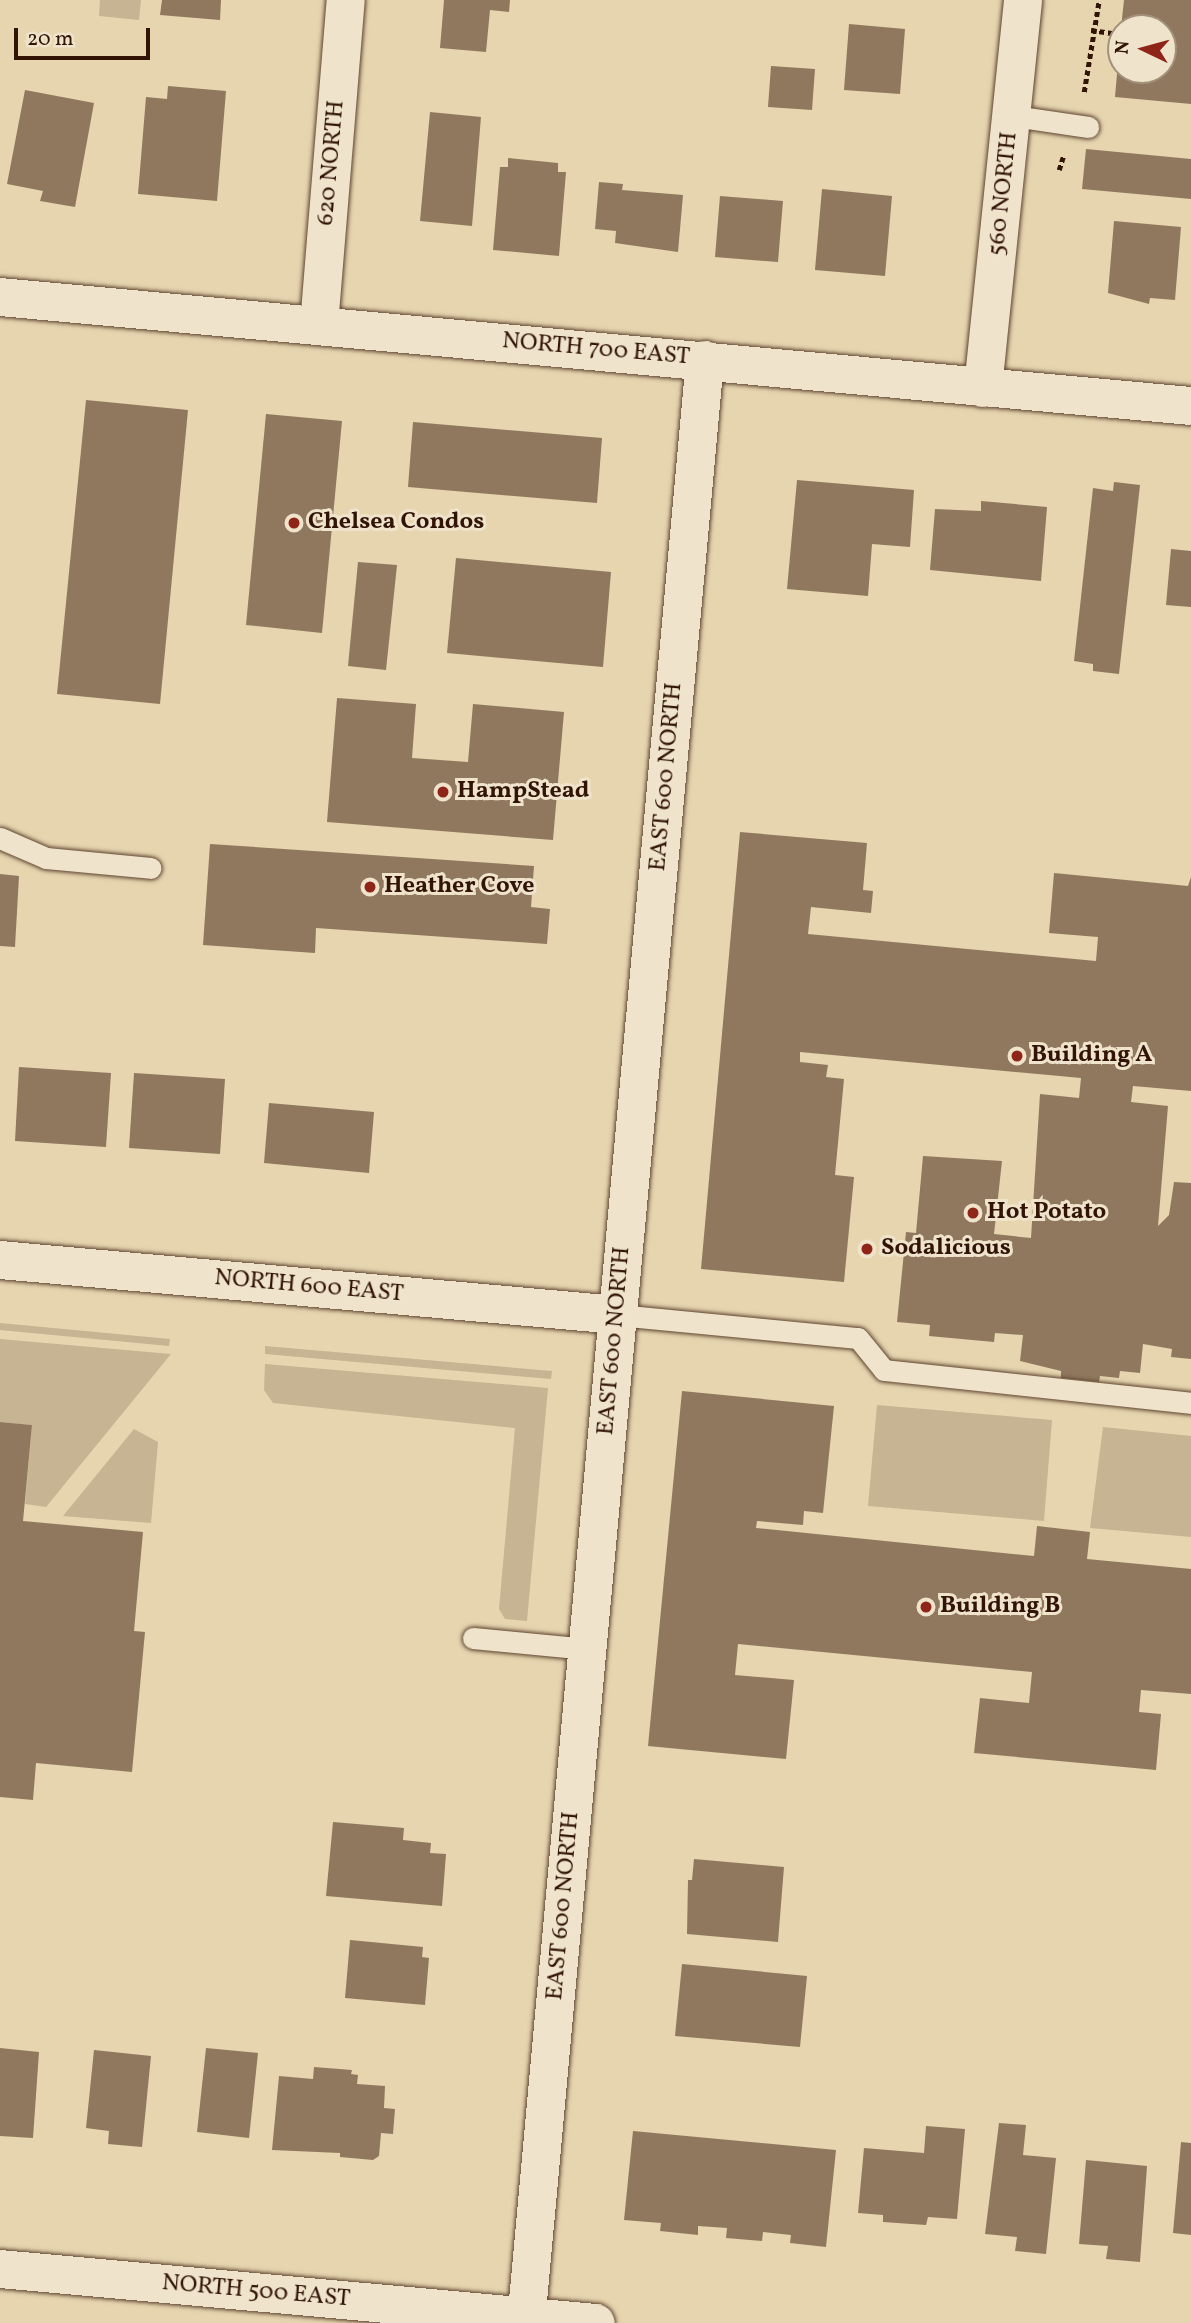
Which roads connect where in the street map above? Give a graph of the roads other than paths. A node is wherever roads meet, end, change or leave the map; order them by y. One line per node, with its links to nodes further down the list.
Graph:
1 (346, 0): 6 (street, 620 NORTH)
2 (1023, 0): 3 (street, 560 NORTH)
3 (1013, 116): 4 (lane); 8 (street, 560 NORTH)
4 (1081, 126)
5 (0, 297): 6 (street, NORTH 700 EAST)
6 (319, 325): 7 (street, NORTH 700 EAST)
7 (705, 360): 8 (street, NORTH 700 EAST); 13 (street, EAST 600 NORTH)
8 (983, 388): 9 (street, NORTH 700 EAST)
9 (1191, 406)
10 (0, 838): 11 (lane)
11 (151, 868)
12 (0, 1260): 13 (street, NORTH 600 EAST)
13 (618, 1315): 14 (lane); 16 (street, EAST 600 NORTH)
14 (1191, 1402)
15 (473, 1637): 16 (lane)
16 (587, 1649): 18 (street, EAST 600 NORTH)
17 (0, 2269): 18 (street, NORTH 500 EAST)
18 (526, 2320): 19 (street, NORTH 500 EAST)
19 (596, 2323)

